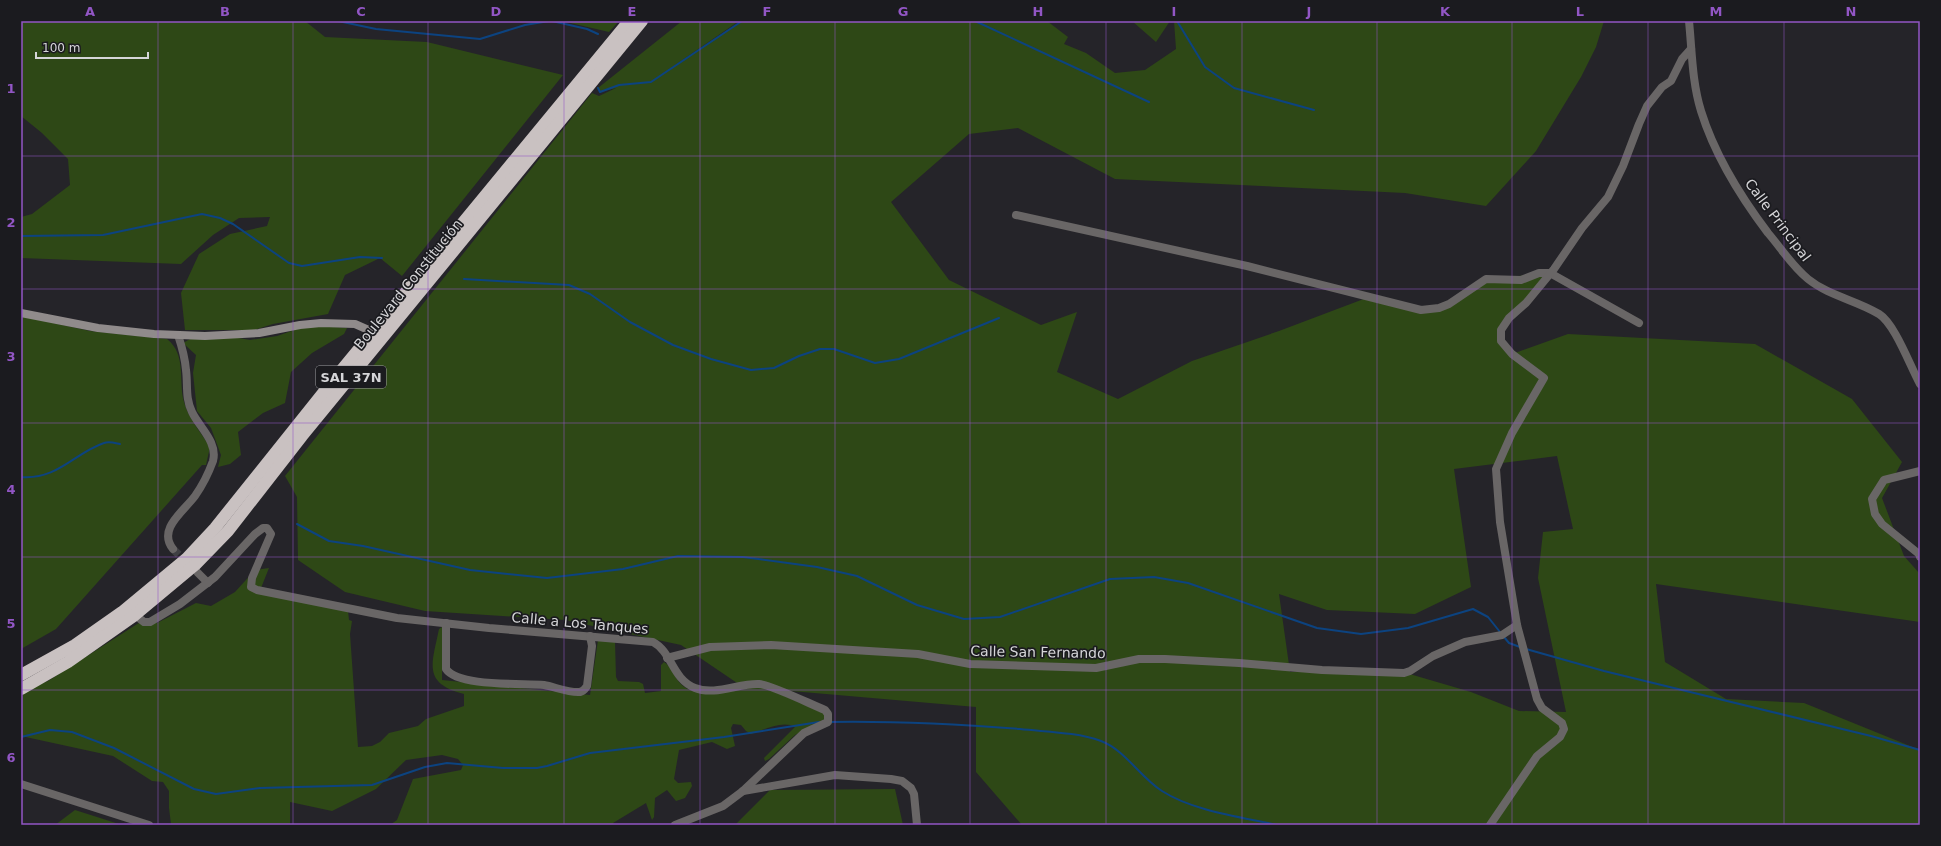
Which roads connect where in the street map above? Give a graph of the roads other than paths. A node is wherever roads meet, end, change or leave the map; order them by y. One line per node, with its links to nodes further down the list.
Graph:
1 (629, 21): 9 (highway, Boulevard Constitución / SAL 37N)
2 (642, 21): 17 (highway, Boulevard Constitución / SAL 37N)
3 (1689, 21): 4 (street, Calle Principal)
4 (1691, 49): 6 (street); 11 (street, Calle Principal)
5 (1016, 215): 6 (street)
6 (1550, 273): 8 (street); 19 (street)
7 (21, 313): 10 (street)
8 (1639, 323)
9 (372, 332): 10 (street); 22 (highway, Boulevard Constitución / SAL 37N)
10 (178, 335): 13 (street)
11 (1920, 384)
12 (1920, 471): 14 (street)
13 (173, 549)
14 (1920, 557)
15 (198, 573): 16 (street)
16 (208, 583): 17 (street); 18 (street, Calle a Los Tanques)
17 (135, 615): 23 (highway, Boulevard Constitución / SAL 37N)
18 (446, 623): 20 (street, Calle a Los Tanques); 20 (street)
19 (1517, 625): 21 (street, Calle San Fernando); 29 (street)
20 (590, 636): 21 (street, Calle a Los Tanques)
21 (667, 658): 25 (street, Calle a Los Tanques)
22 (21, 675)
23 (21, 689)
24 (21, 784): 26 (street)
25 (743, 791): 27 (street); 28 (street)
26 (149, 825)
27 (675, 825)
28 (917, 825)
29 (1490, 825)

